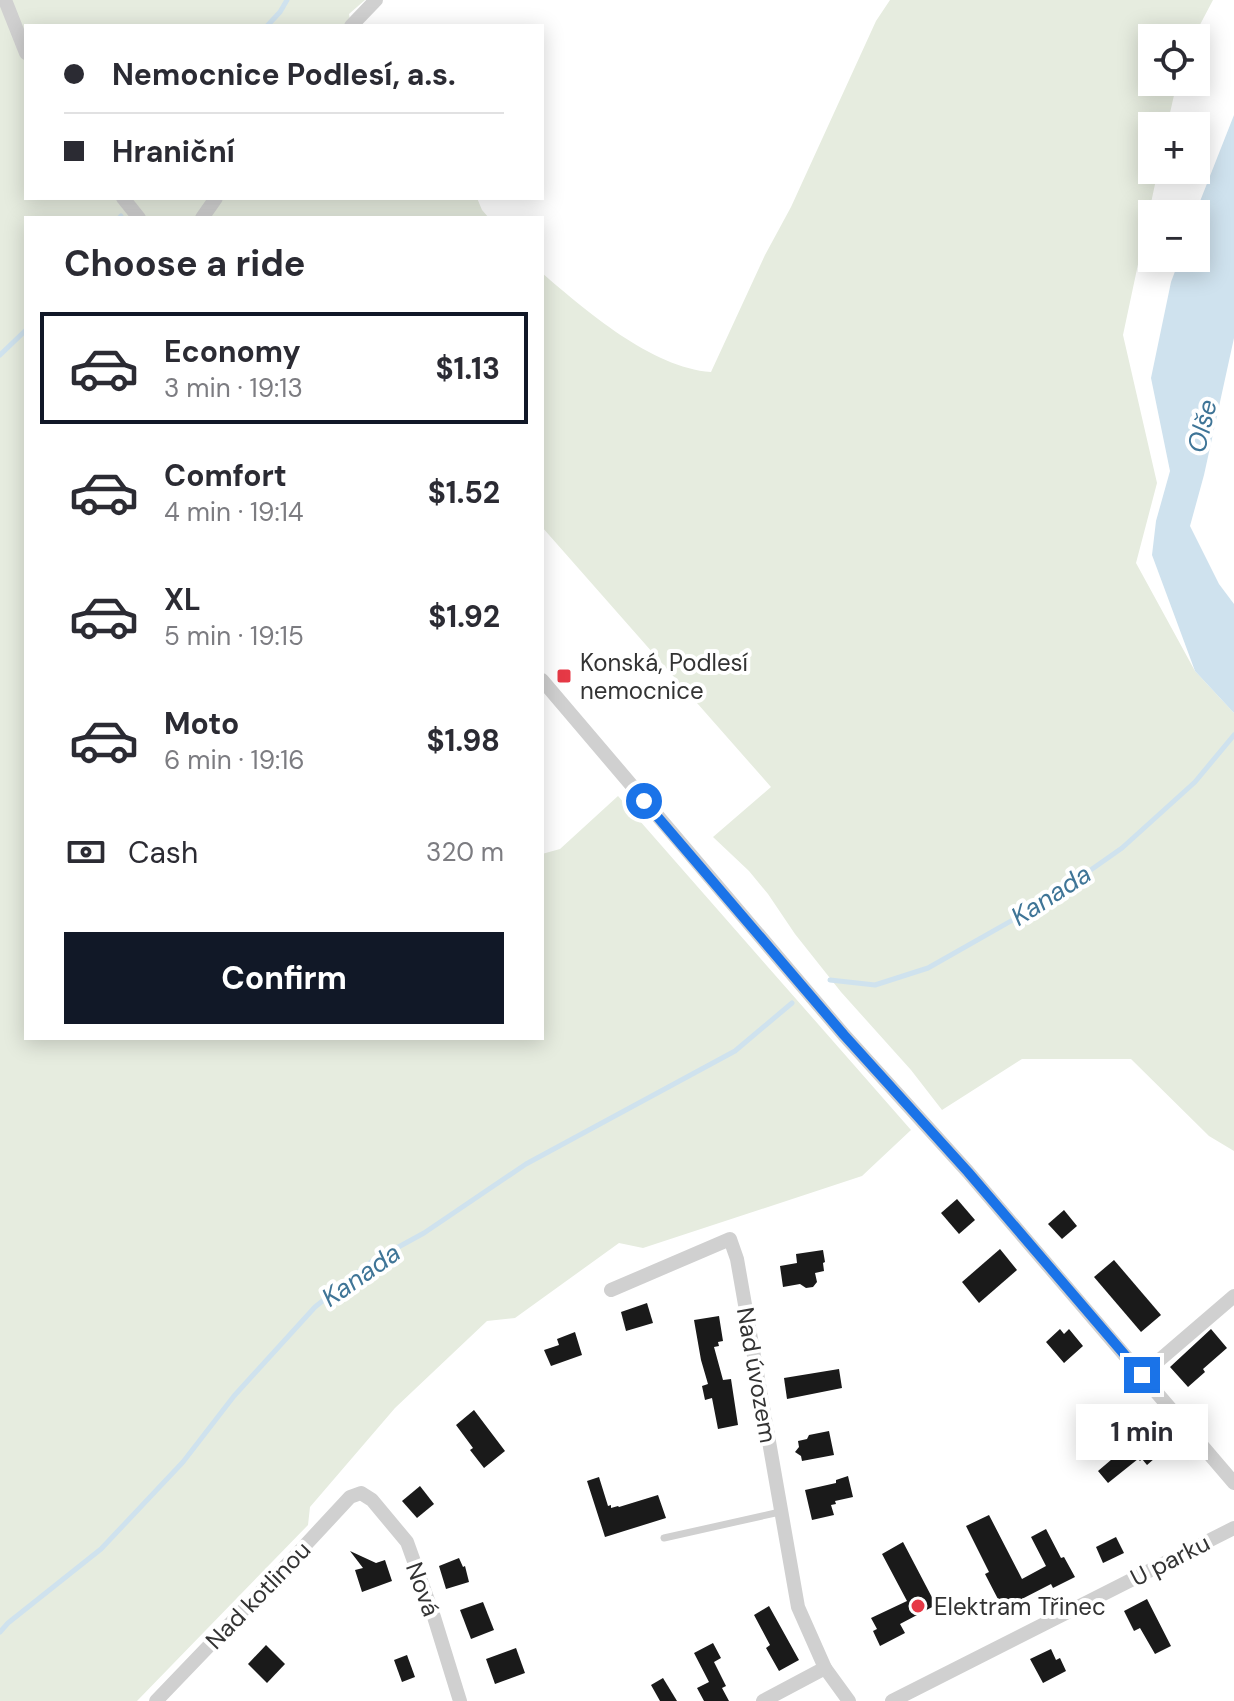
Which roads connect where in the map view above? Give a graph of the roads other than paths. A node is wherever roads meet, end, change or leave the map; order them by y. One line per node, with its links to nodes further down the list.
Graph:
1 (5, 0): 4 (street)
2 (376, 0): 3 (street)
3 (353, 24)
4 (24, 48)
5 (125, 200): 6 (street)
6 (137, 216)
7 (544, 682): 10 (street)
8 (611, 1290): 13 (street, Nad úvozem)
9 (1234, 1296): 10 (street)
10 (1142, 1375): 11 (street)
11 (1234, 1483)
12 (361, 1493): 17 (street, Nad kotlinou); 18 (street, Nová)
13 (780, 1512): 15 (lane); 16 (street, Nad úvozem)
14 (1234, 1528): 21 (street, U parku)
15 (664, 1538)
16 (825, 1668): 19 (street); 20 (street, Nad úvozem)
17 (156, 1701)
18 (460, 1701)
19 (763, 1701)
20 (849, 1701)
21 (892, 1701)

